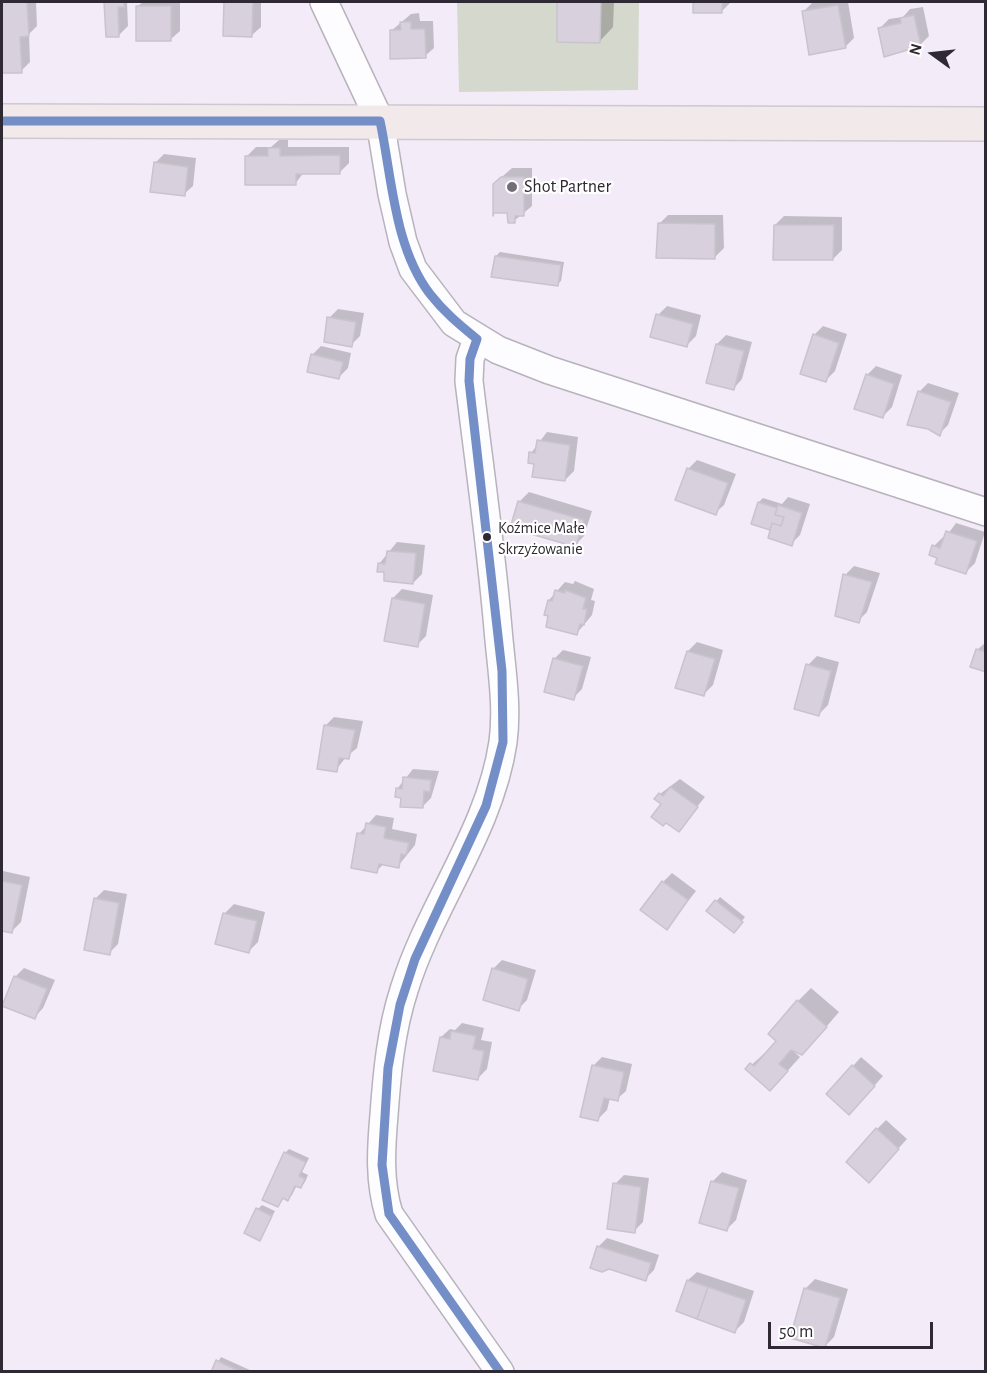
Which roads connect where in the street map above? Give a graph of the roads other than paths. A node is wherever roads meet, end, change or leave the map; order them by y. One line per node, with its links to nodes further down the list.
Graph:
1 (324, 2): 3 (street)
2 (2, 121): 3 (main road)
3 (380, 121): 4 (main road); 5 (street)
4 (986, 124)
5 (477, 339): 6 (street); 7 (street)
6 (986, 512)
7 (500, 1371)

